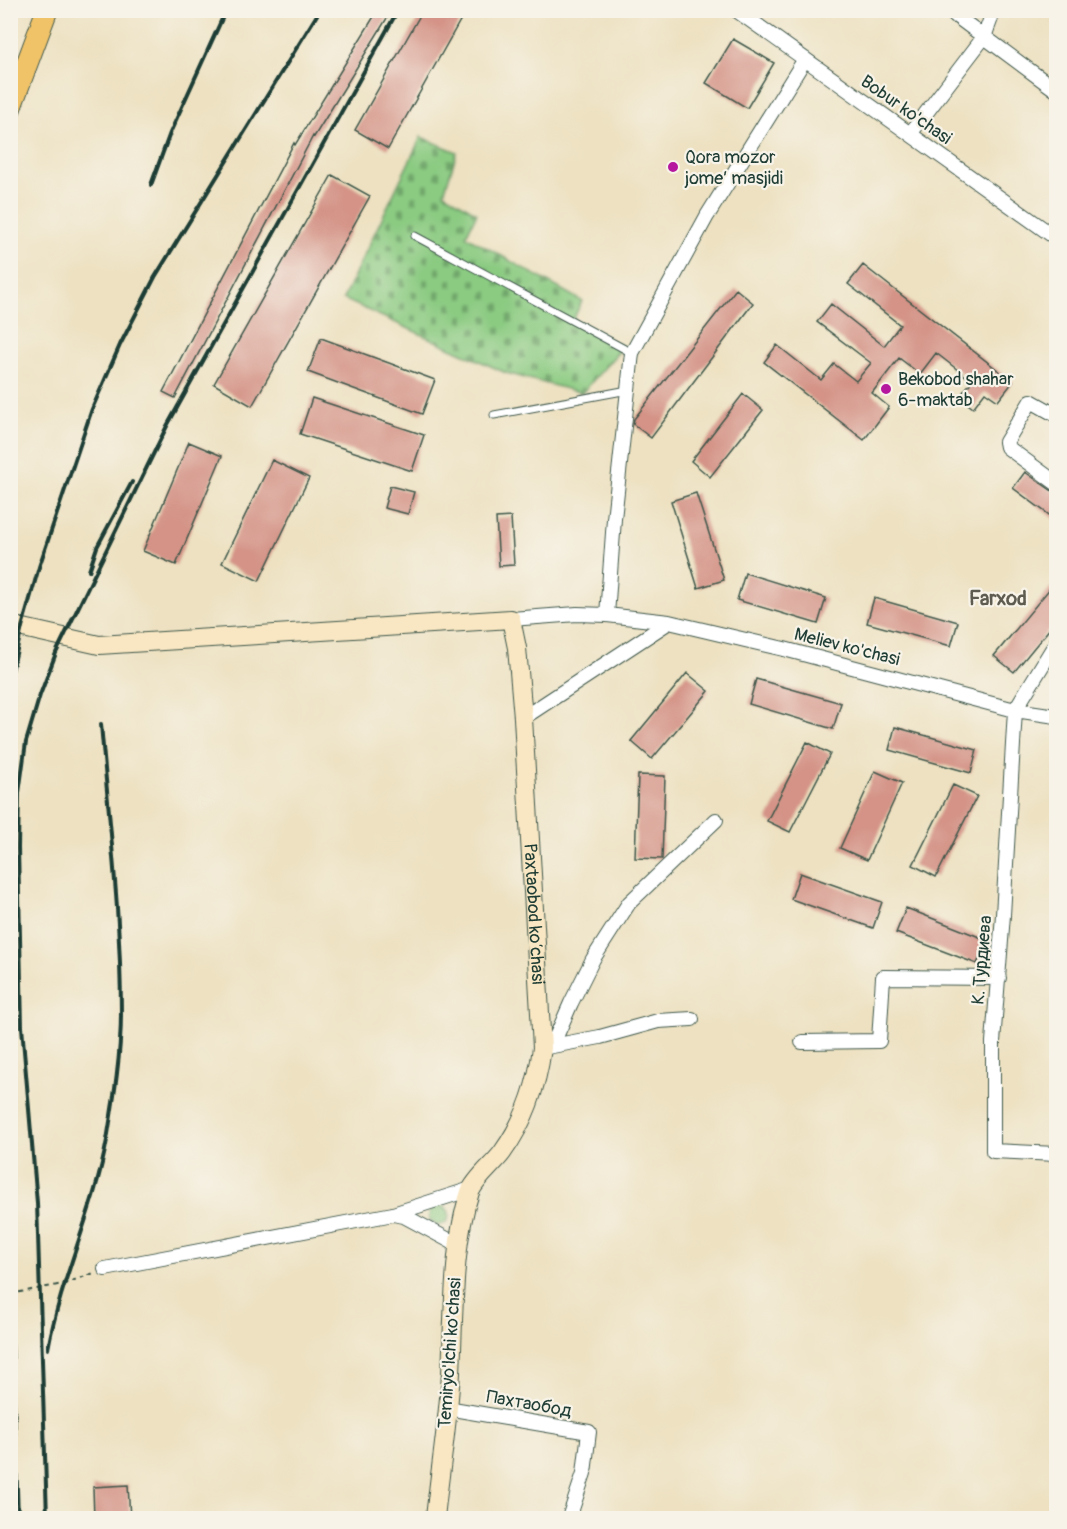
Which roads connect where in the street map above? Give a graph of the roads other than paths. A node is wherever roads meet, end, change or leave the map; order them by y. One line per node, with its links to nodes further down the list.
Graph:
1 (47, 10): 8 (main road)
2 (736, 10): 6 (street, Bobur ko'chasi)
3 (948, 10): 5 (street)
4 (994, 10): 5 (street)
5 (984, 37): 7 (street); 9 (street)
6 (805, 60): 9 (street, Bobur ko'chasi); 12 (street)
7 (1056, 90)
8 (10, 109)
9 (910, 134): 11 (street, Bobur ko'chasi)
10 (415, 236): 12 (lane)
11 (1056, 238)
12 (632, 353): 13 (street)
13 (628, 390): 14 (lane); 17 (street)
14 (494, 415)
15 (1056, 415): 16 (street)
16 (1056, 483)
17 (607, 615): 18 (street, Meliev ko'chasi); 19 (street, Meliev ko'chasi)
18 (511, 619): 20 (street); 24 (street, Paxtaobod ko‘chasi)
19 (669, 622): 22 (street, Meliev ko'chasi); 24 (street)
20 (10, 625)
21 (1056, 643): 22 (street)
22 (1015, 710): 23 (street, Meliev ko'chasi); 26 (street, К. Турдиева)
23 (1056, 716)
24 (523, 718): 29 (street, Paxtaobod ko‘chasi)
25 (716, 820): 29 (street)
26 (999, 978): 28 (street); 30 (street, К. Турдиева)
27 (692, 1019): 29 (street)
28 (802, 1042)
29 (547, 1047): 31 (street, Paxtaobod ko‘chasi)
30 (1056, 1154)
31 (471, 1189): 32 (street); 33 (street, Temiryo'lchi ko'chasi)
32 (393, 1214): 33 (street); 34 (street)
33 (458, 1245): 35 (street, Temiryo'lchi ko'chasi)
34 (105, 1269)
35 (447, 1408): 36 (street, Temiryo'lchi ko'chasi); 37 (street, Пахтаобод)
36 (435, 1518)
37 (568, 1518)

